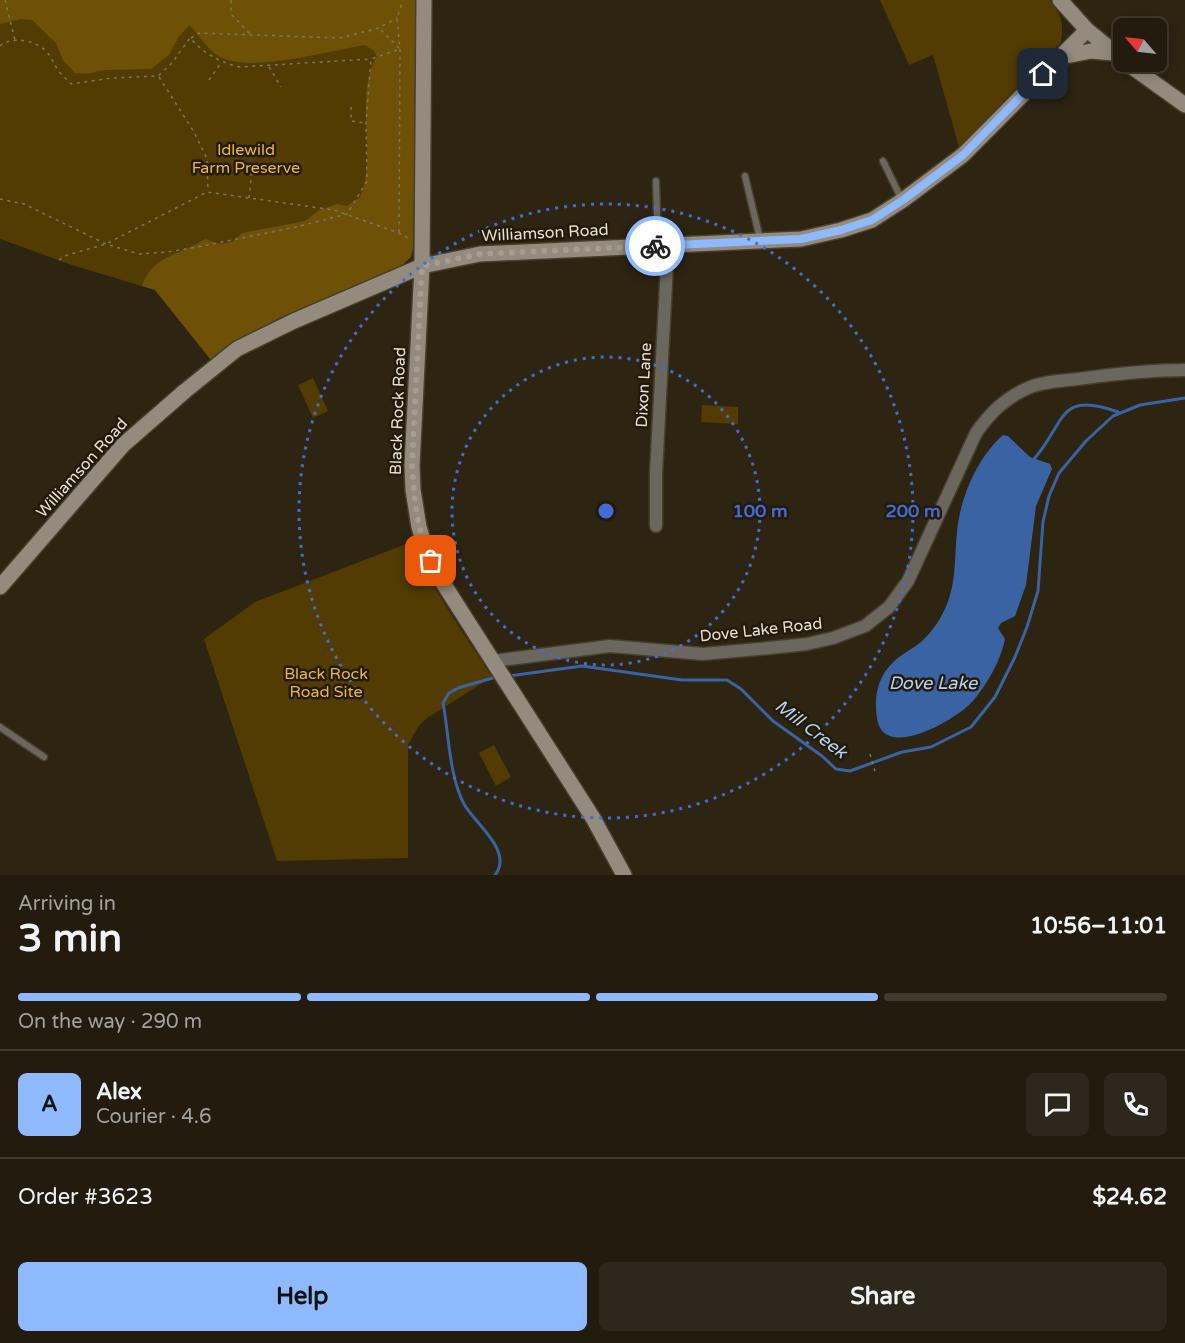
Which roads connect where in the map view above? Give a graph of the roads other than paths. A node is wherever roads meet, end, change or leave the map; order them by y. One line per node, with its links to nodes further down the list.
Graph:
1 (424, 0): 15 (street, Black Rock Road)
2 (1060, 0): 3 (street)
3 (1087, 30): 4 (street); 6 (street, Williamson Road)
4 (1113, 52)
5 (1113, 56): 6 (street)
6 (1059, 58): 12 (street, Williamson Road)
7 (1139, 72): 8 (street)
8 (1185, 105)
9 (883, 161): 12 (lane)
10 (745, 176): 13 (lane)
11 (656, 181): 14 (lane)
12 (903, 200): 13 (street, Williamson Road)
13 (761, 241): 14 (street, Williamson Road)
14 (663, 245): 15 (street, Williamson Road); 17 (street, Dixon Lane)
15 (422, 266): 18 (street, Williamson Road); 19 (street, Black Rock Road)
16 (1185, 370): 19 (street, Dove Lake Road)
17 (656, 526)
18 (0, 587)
19 (500, 671): 22 (street, Black Rock Road)
20 (0, 726): 21 (lane)
21 (44, 757)
22 (624, 875)

